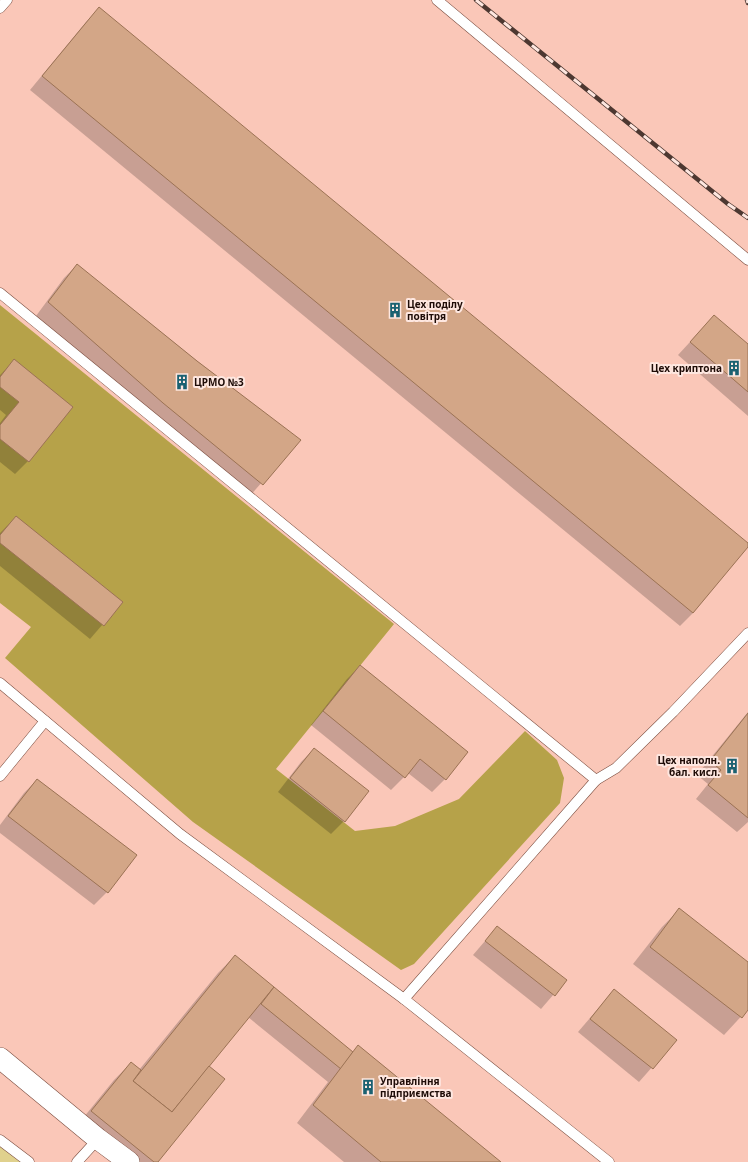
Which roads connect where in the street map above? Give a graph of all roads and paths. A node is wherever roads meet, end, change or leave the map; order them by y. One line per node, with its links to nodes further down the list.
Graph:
1 (7, 0): 3 (lane)
2 (437, 0): 4 (lane)
3 (0, 8)
4 (748, 260)
5 (0, 293): 10 (lane)
6 (748, 633): 10 (lane)
7 (0, 683): 8 (lane)
8 (45, 720): 9 (lane); 11 (lane)
9 (0, 776)
10 (596, 780): 11 (lane)
11 (404, 999): 18 (lane)
12 (0, 1058): 13 (street)
13 (98, 1139): 16 (lane); 17 (street)
14 (0, 1140): 15 (lane)
15 (29, 1162)
16 (78, 1162)
17 (129, 1162)
18 (609, 1162)

